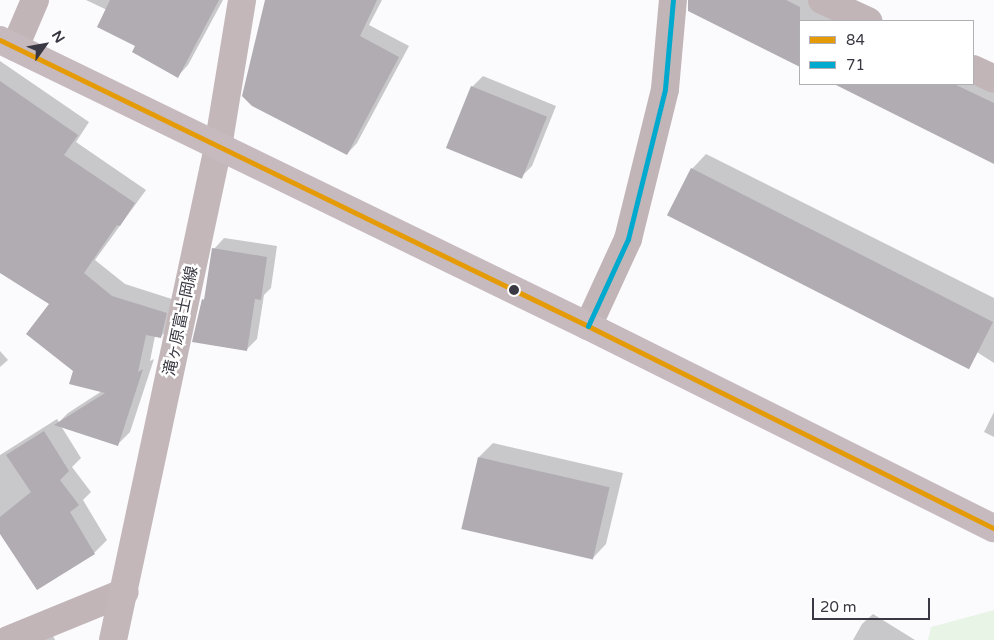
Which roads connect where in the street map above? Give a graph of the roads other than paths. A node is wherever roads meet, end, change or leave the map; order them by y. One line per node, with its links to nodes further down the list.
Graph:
1 (35, 0): 6 (street)
2 (242, 0): 9 (main road, 滝ヶ原富士岡線)
3 (673, 0): 10 (street)
4 (822, 0): 5 (street)
5 (866, 20)
6 (8, 43): 9 (highway)
7 (974, 69): 8 (street)
8 (994, 79)
9 (218, 147): 10 (highway); 12 (main road, 滝ヶ原富士岡線)
10 (588, 326): 11 (highway)
11 (994, 528)
12 (125, 592): 13 (street); 14 (main road, 滝ヶ原富士岡線)
13 (8, 632)
14 (113, 640)

